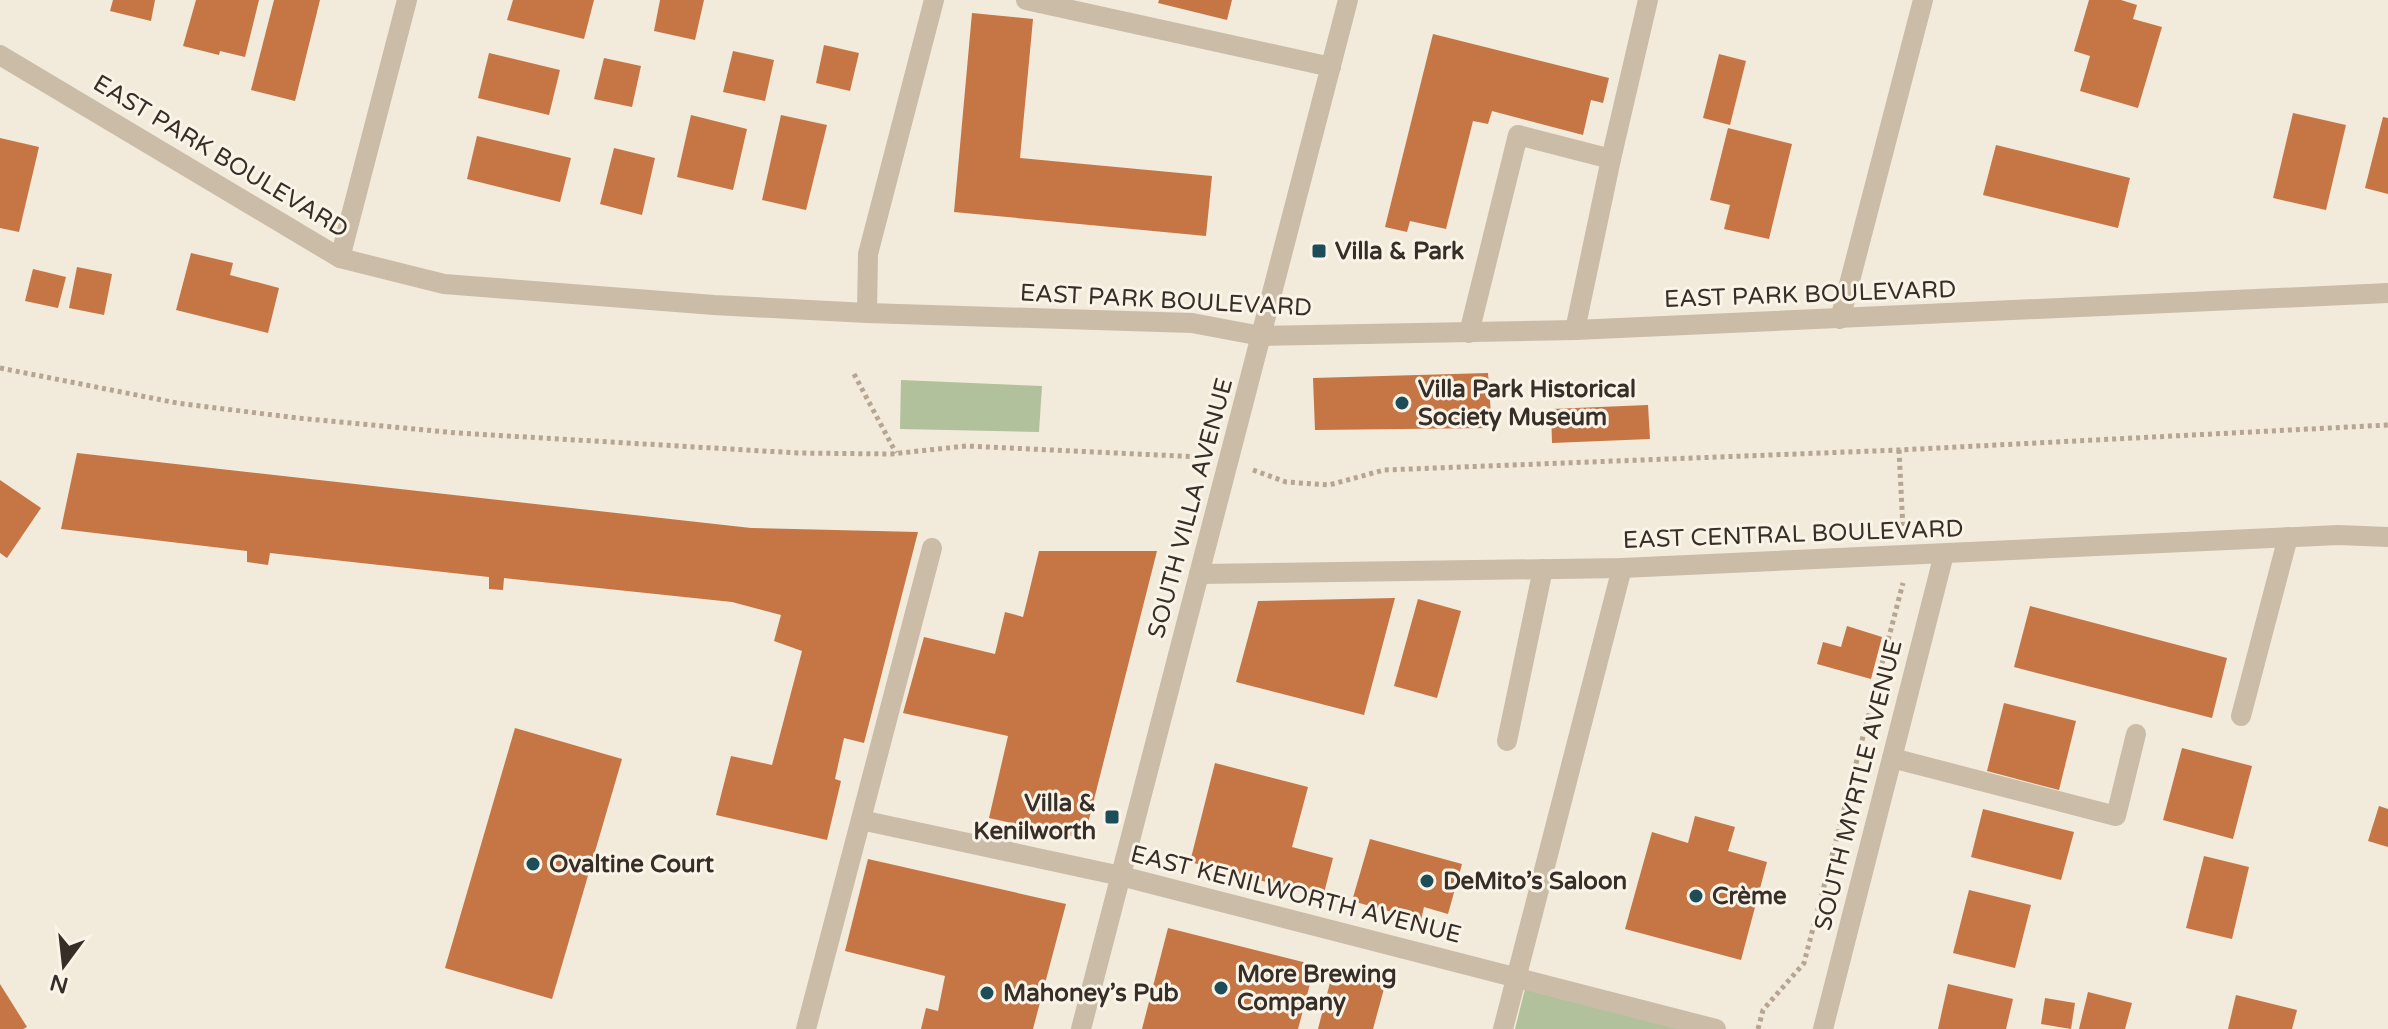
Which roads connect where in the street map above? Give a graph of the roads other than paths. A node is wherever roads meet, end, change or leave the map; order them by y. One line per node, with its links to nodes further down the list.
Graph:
1 (407, 0): 10 (street)
2 (934, 0): 12 (street)
3 (1026, 0): 8 (street)
4 (1348, 0): 8 (street, SOUTH VILLA AVENUE)
5 (1648, 0): 9 (street)
6 (1923, 0): 13 (street)
7 (0, 55): 10 (street, EAST PARK BOULEVARD)
8 (1331, 67): 16 (street, SOUTH VILLA AVENUE)
9 (1611, 159): 14 (street); 15 (street)
10 (340, 258): 12 (street, EAST PARK BOULEVARD)
11 (2388, 293): 13 (street, EAST PARK BOULEVARD)
12 (867, 313): 16 (street, EAST PARK BOULEVARD)
13 (1840, 319): 14 (street, EAST PARK BOULEVARD)
14 (1575, 330): 15 (street, EAST PARK BOULEVARD)
15 (1469, 333): 16 (street, EAST PARK BOULEVARD)
16 (1261, 336): 23 (street, SOUTH VILLA AVENUE)
17 (2288, 537): 18 (street, EAST CENTRAL BOULEVARD); 20 (street, EAST CENTRAL BOULEVARD); 24 (street)
18 (2388, 537)
19 (932, 548): 28 (street)
20 (1944, 554): 21 (street, EAST CENTRAL BOULEVARD); 27 (street, SOUTH MYRTLE AVENUE)
21 (1622, 568): 22 (street, EAST CENTRAL BOULEVARD); 30 (street)
22 (1543, 569): 23 (street, EAST CENTRAL BOULEVARD); 26 (street)
23 (1199, 574): 29 (street, SOUTH VILLA AVENUE)
24 (2241, 716)
25 (2136, 734): 27 (street)
26 (1507, 741)
27 (1892, 758): 35 (street, SOUTH MYRTLE AVENUE)
28 (861, 820): 29 (street, EAST KENILWORTH AVENUE); 31 (street)
29 (1121, 876): 30 (street, EAST KENILWORTH AVENUE); 32 (street, SOUTH VILLA AVENUE)
30 (1517, 977): 33 (street); 34 (street, EAST KENILWORTH AVENUE)
31 (806, 1029)
32 (1081, 1029)
33 (1503, 1029)
34 (1716, 1029)
35 (1823, 1029)

